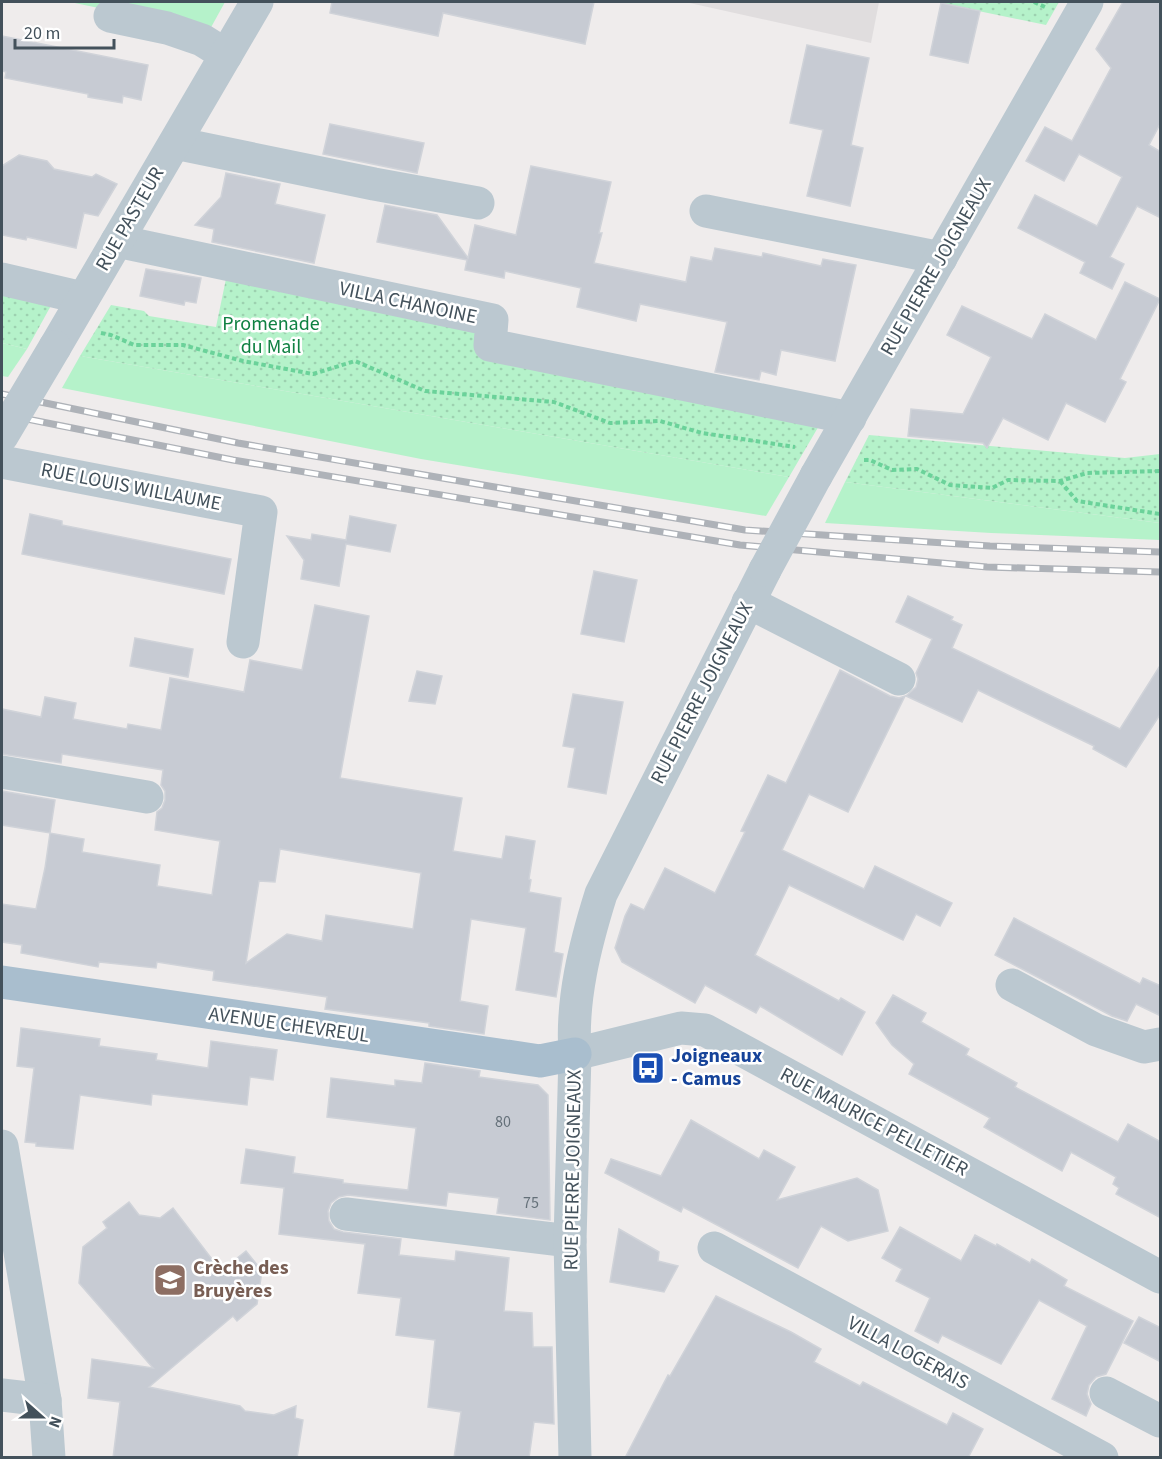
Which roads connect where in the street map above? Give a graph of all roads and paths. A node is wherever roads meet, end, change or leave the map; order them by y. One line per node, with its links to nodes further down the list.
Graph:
1 (256, 2): 4 (street, RUE PASTEUR)
2 (1087, 2): 9 (street, RUE PIERRE JOIGNEAUX)
3 (110, 16): 4 (street)
4 (226, 55): 5 (street, RUE PASTEUR)
5 (175, 143): 6 (street); 8 (street, RUE PASTEUR)
6 (478, 203)
7 (706, 211): 9 (street)
8 (117, 242): 11 (street, RUE PASTEUR); 13 (street, VILLA CHANOINE)
9 (941, 258): 13 (street, RUE PIERRE JOIGNEAUX)
10 (2, 279): 11 (street)
11 (83, 298): 12 (street, RUE PASTEUR)
12 (60, 337): 14 (street, RUE PASTEUR, bridge); 17 (path)
13 (850, 418): 17 (street, RUE PIERRE JOIGNEAUX)
14 (2, 436)
15 (859, 460): 19 (path)
16 (2, 462): 22 (street, RUE LOUIS WILLAUME)
17 (810, 463): 21 (street, RUE PIERRE JOIGNEAUX, bridge)
18 (1161, 471): 19 (path)
19 (1060, 481): 20 (path)
20 (1161, 513)
21 (748, 602): 23 (street); 29 (street, RUE PIERRE JOIGNEAUX)
22 (243, 642)
23 (899, 679)
24 (2, 772): 25 (street)
25 (147, 797)
26 (2, 982): 29 (main road, AVENUE CHEVREUL)
27 (1012, 985): 28 (street)
28 (1161, 1044)
29 (575, 1054): 32 (street, RUE PIERRE JOIGNEAUX); 34 (street, RUE MAURICE PELLETIER)
30 (2, 1146): 37 (street)
31 (346, 1214): 32 (street)
32 (570, 1241): 40 (street, RUE PIERRE JOIGNEAUX)
33 (714, 1248): 41 (street, VILLA LOGERAIS)
34 (1161, 1277)
35 (1107, 1393): 38 (street)
36 (2, 1395): 37 (street)
37 (45, 1400): 39 (street)
38 (1161, 1421)
39 (49, 1458)
40 (574, 1458)
41 (1102, 1458)

